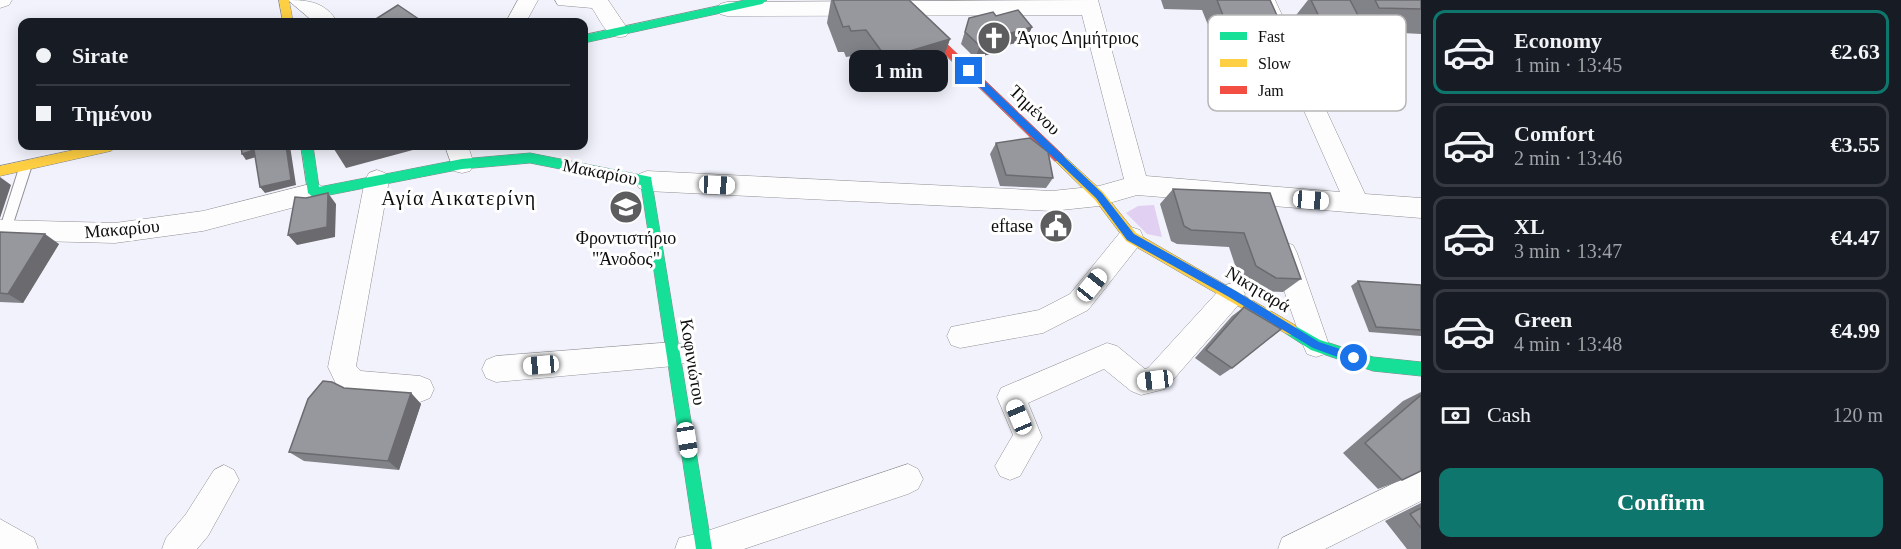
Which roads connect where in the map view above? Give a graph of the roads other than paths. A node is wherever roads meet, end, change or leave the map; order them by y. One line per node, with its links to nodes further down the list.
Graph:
1 (284, 0): 12 (street)
2 (528, 0): 14 (street)
3 (565, 0): 6 (street)
4 (762, 0): 10 (street)
5 (1265, 0): 11 (street)
6 (597, 1): 15 (street)
7 (312, 2): 13 (street)
8 (1089, 4): 9 (street); 25 (street)
9 (899, 5): 10 (street); 27 (street, Τημένου)
10 (724, 9): 15 (street)
11 (1272, 15)
12 (287, 18)
13 (324, 18)
14 (518, 18)
15 (619, 31): 16 (street)
16 (588, 38)
17 (1316, 111): 28 (street)
18 (93, 150): 21 (street)
19 (308, 150): 26 (street)
20 (459, 154): 23 (street, Μακαρίου); 24 (street, Μακαρίου)
21 (26, 165): 22 (street); 31 (lane)
22 (0, 171)
23 (377, 180): 26 (street, Μακαρίου); 39 (street)
24 (647, 181): 27 (street, Μακαρίου); 36 (street, Κοφινιώτου)
25 (1137, 185): 27 (street, Μακαρίου); 30 (street)
26 (314, 193): 31 (street, Μακαρίου)
27 (1099, 196): 32 (street, Νικηταρά)
28 (1358, 204): 29 (street); 30 (street)
29 (1421, 208)
30 (1270, 214): 35 (street)
31 (2, 230)
32 (1131, 237): 33 (street, Νικηταρά); 34 (street)
33 (1232, 294): 35 (street, Νικηταρά); 40 (street)
34 (960, 336)
35 (1316, 345): 38 (street, Νικηταρά)
36 (674, 354): 37 (street); 45 (street, Κοφινιώτου)
37 (496, 369)
38 (1421, 369)
39 (420, 389)
40 (1010, 466)
41 (908, 479): 45 (street)
42 (224, 480): 47 (street)
43 (1421, 485): 48 (street)
44 (0, 534): 46 (street)
45 (700, 548)
46 (23, 549)
47 (177, 549)
48 (1293, 549)

